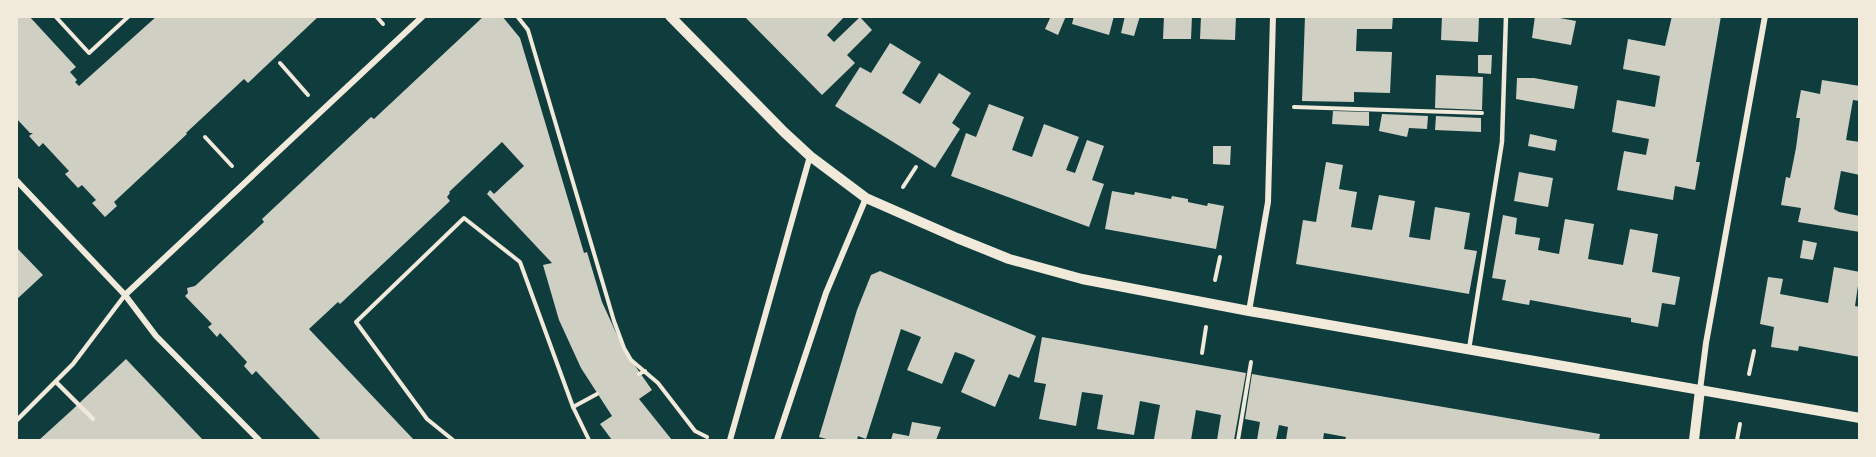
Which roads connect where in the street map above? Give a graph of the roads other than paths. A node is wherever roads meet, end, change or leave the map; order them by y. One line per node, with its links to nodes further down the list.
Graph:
1 (423, 16): 9 (street)
2 (670, 16): 6 (street)
3 (1274, 16): 10 (street)
4 (1506, 16): 11 (lane)
5 (1766, 16): 13 (street)
6 (810, 156): 8 (street); 18 (street)
7 (16, 180): 9 (street)
8 (866, 198): 10 (street); 19 (street)
9 (125, 296): 12 (lane); 17 (street)
10 (1249, 311): 11 (street)
11 (1469, 349): 13 (street)
12 (56, 382): 15 (lane); 16 (lane)
13 (1700, 390): 14 (street); 20 (street)
14 (1860, 418)
15 (93, 419)
16 (16, 421)
17 (259, 441)
18 (730, 441)
19 (777, 441)
20 (1694, 441)

